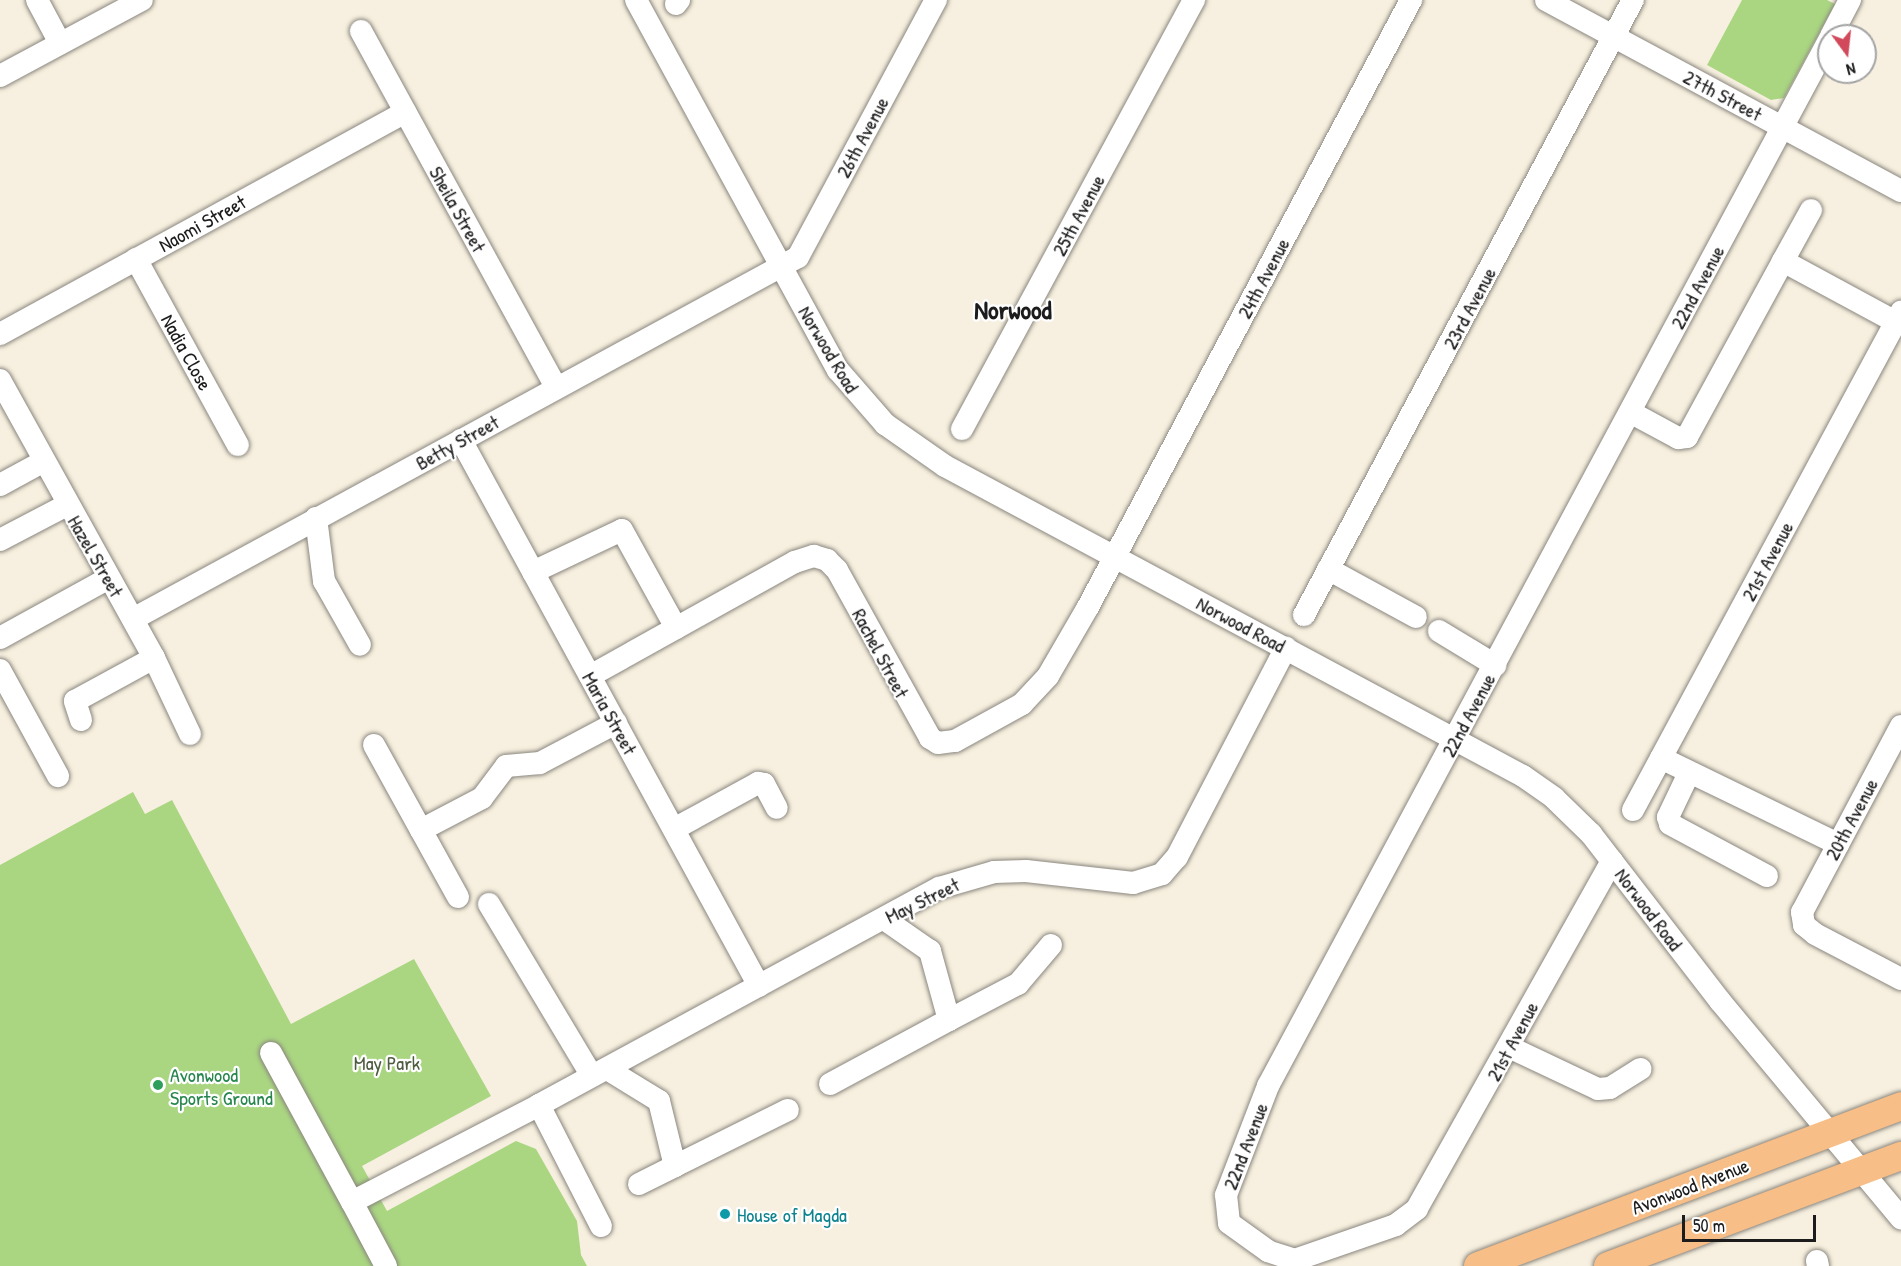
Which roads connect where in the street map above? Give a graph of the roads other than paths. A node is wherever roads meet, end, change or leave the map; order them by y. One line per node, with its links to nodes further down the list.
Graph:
1 (37, 0): 13 (street)
2 (142, 0): 13 (street)
3 (636, 0): 22 (street, Norwood Road)
4 (936, 0): 22 (street, 26th Avenue)
5 (1194, 0): 28 (street, 25th Avenue)
6 (1411, 0): 36 (street, 24th Avenue)
7 (1546, 0): 12 (street, 27th Street)
8 (1634, 0): 12 (street, 23rd Avenue)
9 (1850, 0): 10 (street, 22nd Avenue)
10 (1837, 24)
11 (361, 31): 16 (street, Sheila Street)
12 (1614, 37): 17 (street, 27th Street); 37 (street, 23rd Avenue)
13 (60, 44): 15 (street)
14 (1817, 62): 17 (street, 22nd Avenue)
15 (0, 76)
16 (405, 112): 20 (street, Naomi Street); 25 (street, Sheila Street)
17 (1782, 127): 18 (street, 27th Street); 27 (street, 22nd Avenue)
18 (1901, 191)
19 (1811, 210): 21 (street)
20 (136, 260): 24 (street, Naomi Street); 30 (street, Nadia Close)
21 (1783, 261): 23 (street); 27 (street)
22 (781, 266): 25 (street, Betty Street); 36 (street, Norwood Road)
23 (1898, 317): 58 (street, 21st Avenue)
24 (0, 334)
25 (556, 387): 29 (street, Betty Street)
26 (2, 388): 31 (street, Hazel Street)
27 (1630, 412): 49 (street, 22nd Avenue)
28 (962, 429)
29 (461, 440): 34 (street, Betty Street); 38 (street, Maria Street)
30 (238, 445)
31 (44, 461): 32 (street); 33 (street, Hazel Street)
32 (0, 485)
33 (67, 505): 35 (street); 39 (street, Hazel Street)
34 (316, 518): 42 (street, Betty Street); 46 (street)
35 (0, 540)
36 (1114, 557): 43 (street, Rachel Street); 47 (street, Norwood Road)
37 (1328, 569): 40 (street, 23rd Avenue); 41 (street)
38 (533, 572): 43 (street); 51 (street, Maria Street)
39 (107, 579): 42 (street, Hazel Street); 45 (street)
40 (1304, 615)
41 (1416, 617)
42 (132, 619): 48 (street, Hazel Street)
43 (676, 628): 51 (street, Rachel Street)
44 (1438, 631): 49 (street)
45 (0, 638)
46 (360, 645)
47 (1286, 648): 56 (street, Norwood Road); 70 (street, May Street)
48 (154, 657): 52 (street); 55 (street, Hazel Street)
49 (1495, 664): 56 (street, 22nd Avenue)
50 (0, 670): 60 (street)
51 (590, 676): 53 (street, Maria Street)
52 (81, 720)
53 (615, 723): 63 (street); 64 (street, Maria Street)
54 (1901, 726): 65 (street, 20th Avenue)
55 (190, 734)
56 (1456, 740): 66 (street, Norwood Road); 89 (street, 22nd Avenue)
57 (374, 745): 63 (street)
58 (1661, 758): 59 (street); 62 (street, 21st Avenue)
59 (1689, 773): 65 (street); 67 (street)
60 (58, 776)
61 (777, 808): 64 (street)
62 (1633, 810)
63 (421, 830): 68 (street)
64 (674, 830): 73 (street, Maria Street)
65 (1838, 844): 72 (street, 20th Avenue)
66 (1612, 861): 75 (street, 21st Avenue); 83 (street, Norwood Road)
67 (1767, 876)
68 (458, 897)
69 (489, 904): 78 (street)
70 (884, 919): 73 (street, May Street); 74 (street)
71 (1051, 945): 74 (street)
72 (1901, 979)
73 (759, 986): 78 (street, May Street)
74 (949, 1020): 79 (street)
75 (1509, 1047): 77 (street); 89 (street, 21st Avenue)
76 (271, 1053): 88 (street)
77 (1640, 1069)
78 (600, 1072): 80 (street, May Street); 85 (street)
79 (830, 1084)
80 (539, 1105): 88 (street, May Street); 91 (street)
81 (1901, 1106): 83 (main road, Avonwood Avenue)
82 (788, 1110): 85 (street)
83 (1830, 1133): 86 (street, Norwood Road); 93 (main road, Avonwood Avenue)
84 (1901, 1156): 86 (main road)
85 (675, 1167): 87 (street)
86 (1861, 1171): 90 (street, Norwood Road); 94 (main road)
87 (639, 1184)
88 (352, 1202): 92 (street)
89 (1408, 1218)
90 (1901, 1218)
91 (601, 1226)
92 (386, 1266)
93 (1478, 1266)
94 (1608, 1266)

